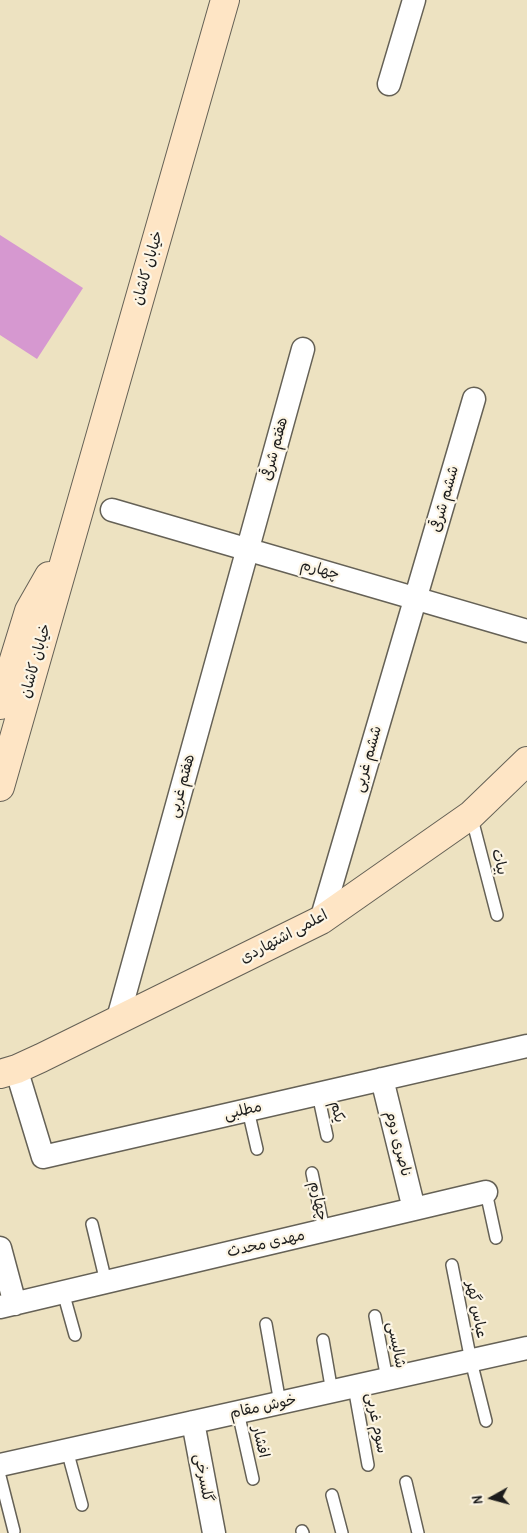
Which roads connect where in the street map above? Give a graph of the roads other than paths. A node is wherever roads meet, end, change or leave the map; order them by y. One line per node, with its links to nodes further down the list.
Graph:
1 (225, 0): 7 (street, خیابان کاشان)
2 (414, 0): 3 (street)
3 (389, 84)
4 (303, 349): 8 (street, هفتم شرقی)
5 (474, 399): 9 (street, ششم شرقی)
6 (112, 510): 8 (street, چهارم)
7 (72, 536): 11 (street, خیابان کاشان); 13 (street, خیابان کاشان)
8 (247, 549): 9 (street, چهارم); 17 (street, هفتم غربی)
9 (416, 598): 10 (street, چهارم); 16 (street, ششم غربی)
10 (527, 631)
11 (0, 704)
12 (527, 761): 14 (street, اعلمی اشتهاردی)
13 (0, 786)
14 (471, 816): 15 (lane, بیات); 16 (street, اعلمی اشتهاردی)
15 (497, 915)
16 (321, 920): 17 (street, اعلمی اشتهاردی)
17 (117, 1022): 19 (street, اعلمی اشتهاردی)
18 (527, 1046): 20 (street, مطلبی)
19 (6, 1078): 22 (street, مطلبی)
20 (382, 1079): 21 (street, مطلبی); 27 (street, ناصری دوم)
21 (318, 1094): 22 (street, مطلبی); 23 (lane, یکم)
22 (248, 1110): 24 (lane)
23 (326, 1136)
24 (257, 1149)
25 (312, 1173): 29 (lane, چهارم)
26 (486, 1192): 27 (street, مهدی محدث); 30 (lane, مهدی محدث)
27 (414, 1209): 29 (street, مهدی محدث)
28 (92, 1224): 33 (lane)
29 (324, 1230): 33 (street, مهدی محدث)
30 (496, 1238)
31 (0, 1248): 35 (street)
32 (452, 1265): 41 (lane, عباس گهر)
33 (106, 1282): 34 (street, مهدی محدث)
34 (63, 1292): 35 (street, مهدی محدث); 38 (lane)
35 (7, 1306)
36 (375, 1316): 42 (lane, شالیسی)
37 (266, 1324): 45 (lane)
38 (75, 1335)
39 (323, 1340): 44 (lane)
40 (527, 1349): 41 (street, خوش مقام)
41 (471, 1361): 42 (street, خوش مقام); 47 (lane, عباس گهر)
42 (388, 1379): 43 (street, خوش مقام)
43 (354, 1387): 44 (street, خوش مقام); 51 (lane, سوم غربی)
44 (332, 1392): 45 (street, خوش مقام)
45 (280, 1403): 46 (street, خوش مقام)
46 (238, 1412): 48 (street, خوش مقام); 53 (lane, افشار)
47 (486, 1421)
48 (193, 1422): 49 (street, خوش مقام); 58 (street, گلسرخی)
49 (67, 1450): 50 (street, خوش مقام); 56 (lane)
50 (0, 1465)
51 (368, 1465)
52 (0, 1476): 57 (lane)
53 (253, 1479)
54 (406, 1482): 60 (lane)
55 (332, 1494): 59 (lane)
56 (82, 1505)
57 (14, 1530)
58 (214, 1533)
59 (342, 1533)
60 (418, 1533)

